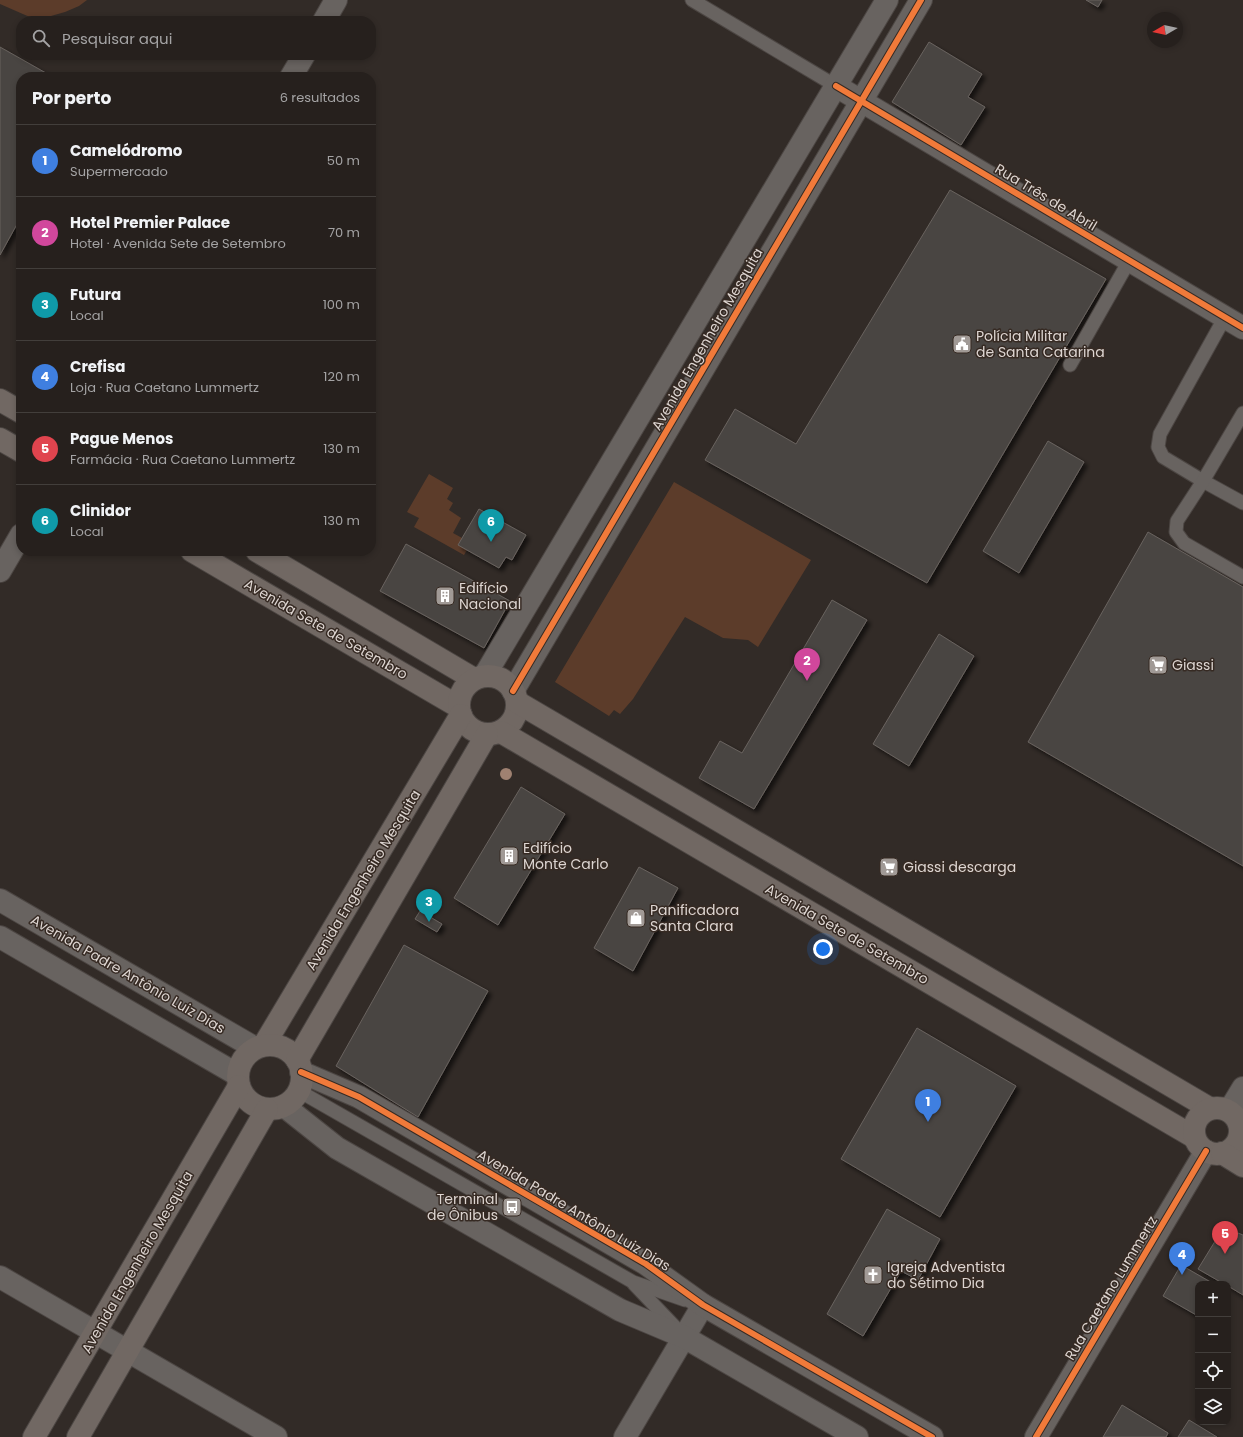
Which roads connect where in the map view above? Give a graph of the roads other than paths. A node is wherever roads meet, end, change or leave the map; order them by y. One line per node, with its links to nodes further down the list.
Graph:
1 (336, 0): 5 (street)
2 (692, 0): 8 (lane)
3 (887, 0): 8 (street, Avenida Engenheiro Mesquita)
4 (921, 0): 9 (street, Avenida Engenheiro Mesquita)
5 (327, 16)
6 (301, 60): 7 (street)
7 (294, 72)
8 (836, 86): 9 (street, Rua Três de Abril); 28 (street, Avenida Engenheiro Mesquita)
9 (861, 101): 10 (street, Rua Três de Abril); 29 (street, Avenida Engenheiro Mesquita)
10 (1129, 261): 11 (street, Rua Três de Abril); 13 (lane)
11 (1225, 317): 12 (street, Rua Três de Abril); 19 (lane)
12 (1243, 328)
13 (1070, 365)
14 (0, 400): 15 (main road)
15 (16, 409)
16 (1243, 413): 19 (lane)
17 (0, 439): 18 (main road)
18 (16, 448)
19 (1203, 481): 20 (lane); 26 (lane)
20 (1243, 503)
21 (16, 544): 25 (street)
22 (201, 556): 27 (main road, Avenida Sete de Setembro)
23 (264, 556): 27 (main road)
24 (266, 556): 28 (main road)
25 (0, 571)
26 (1243, 577)
27 (255, 588): 30 (main road, Avenida Sete de Setembro)
28 (480, 677): 29 (main road); 30 (main road)
29 (515, 696): 31 (main road); 40 (main road)
30 (460, 711): 31 (main road); 32 (main road, Avenida Engenheiro Mesquita)
31 (494, 733): 33 (main road); 41 (main road, Avenida Sete de Setembro)
32 (369, 870): 33 (main road); 36 (main road, Avenida Engenheiro Mesquita)
33 (398, 887): 38 (main road)
34 (0, 900): 36 (street, Avenida Padre Antônio Luiz Dias)
35 (0, 937): 37 (street)
36 (260, 1047): 37 (main road); 38 (main road)
37 (239, 1081): 38 (main road); 46 (main road, Avenida Engenheiro Mesquita)
38 (290, 1088): 44 (lane); 45 (street, Avenida Padre Antônio Luiz Dias); 47 (street); 48 (main road)
39 (1243, 1088): 40 (street)
40 (1230, 1118): 41 (main road); 41 (main road)
41 (1207, 1147): 42 (main road, Avenida Sete de Setembro); 55 (street, Rua Caetano Lummertz)
42 (1243, 1166)
43 (0, 1277): 46 (street)
44 (633, 1282): 45 (lane); 47 (lane)
45 (703, 1305): 47 (street); 54 (street, Avenida Padre Antônio Luiz Dias)
46 (96, 1332): 48 (street); 49 (main road, Avenida Engenheiro Mesquita)
47 (684, 1338): 52 (street); 53 (street)
48 (128, 1351): 50 (main road); 51 (street)
49 (34, 1437)
50 (78, 1437)
51 (276, 1437)
52 (625, 1437)
53 (857, 1437)
54 (932, 1437)
55 (1036, 1437)

